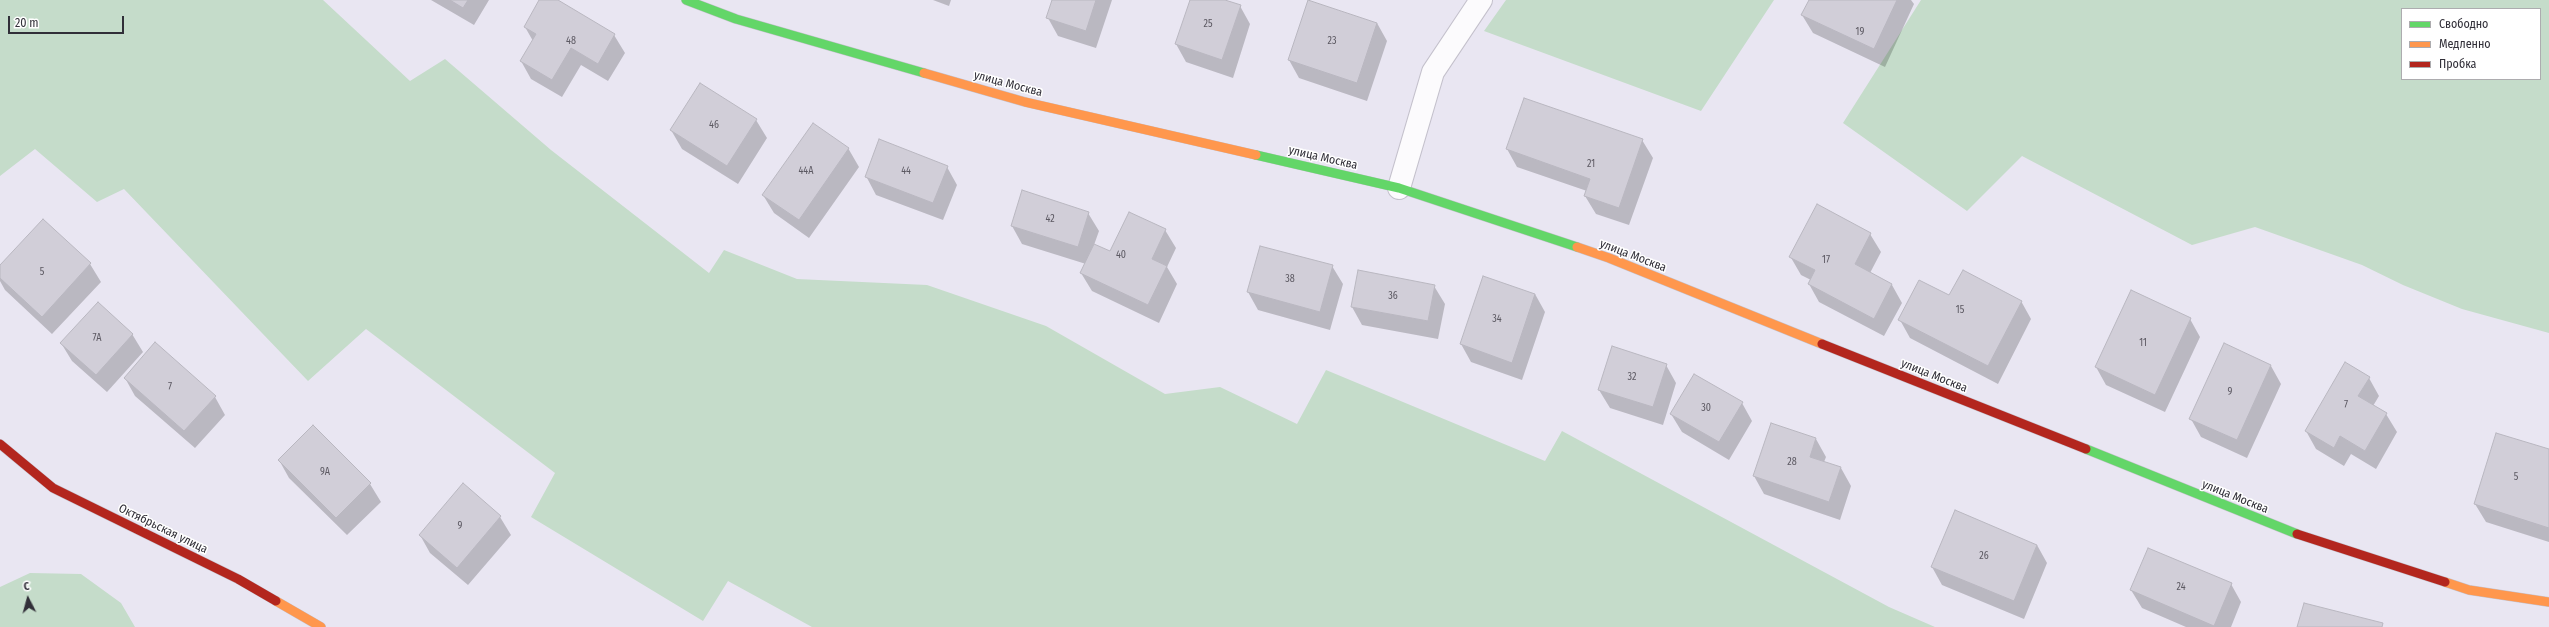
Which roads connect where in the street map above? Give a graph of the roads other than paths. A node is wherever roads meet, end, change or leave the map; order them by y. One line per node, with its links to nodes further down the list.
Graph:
1 (686, 0): 3 (street, улица Москва)
2 (1481, 0): 3 (street)
3 (1399, 188): 5 (street, улица Москва)
4 (0, 444): 6 (street, Октябрьская улица)
5 (2549, 602)
6 (321, 627)

